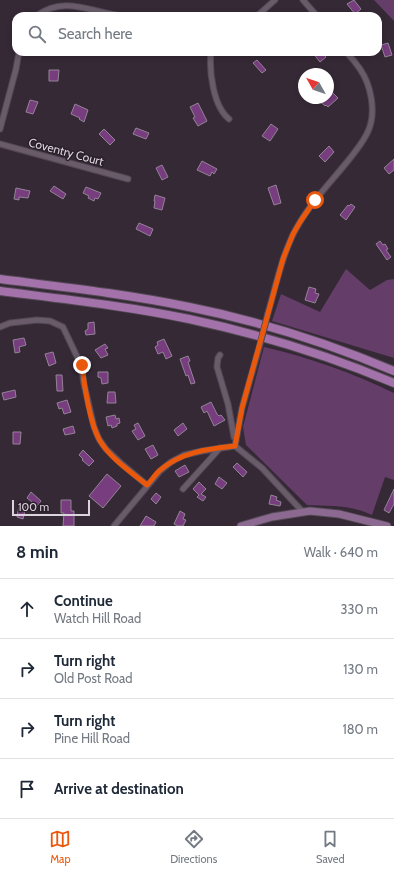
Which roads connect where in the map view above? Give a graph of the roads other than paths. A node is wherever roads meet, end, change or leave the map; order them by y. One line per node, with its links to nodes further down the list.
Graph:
1 (275, 0): 5 (street)
2 (303, 0): 6 (street)
3 (41, 12): 4 (street)
4 (102, 12)
5 (261, 12)
6 (314, 12)
7 (18, 56): 11 (street)
8 (211, 56): 10 (street)
9 (349, 56): 20 (street, bridge)
10 (229, 119)
11 (0, 129)
12 (0, 144): 13 (street, Coventry Court)
13 (128, 179)
14 (0, 279): 18 (highway)
15 (0, 291): 19 (highway)
16 (0, 327): 22 (street)
17 (220, 355): 20 (street)
18 (394, 371)
19 (394, 384)
20 (235, 446): 21 (street); 24 (street)
21 (220, 448): 22 (street); 23 (street)
22 (147, 485): 25 (street)
23 (183, 489)
24 (302, 511): 26 (main road); 27 (main road)
25 (114, 526)
26 (241, 526)
27 (387, 526)

